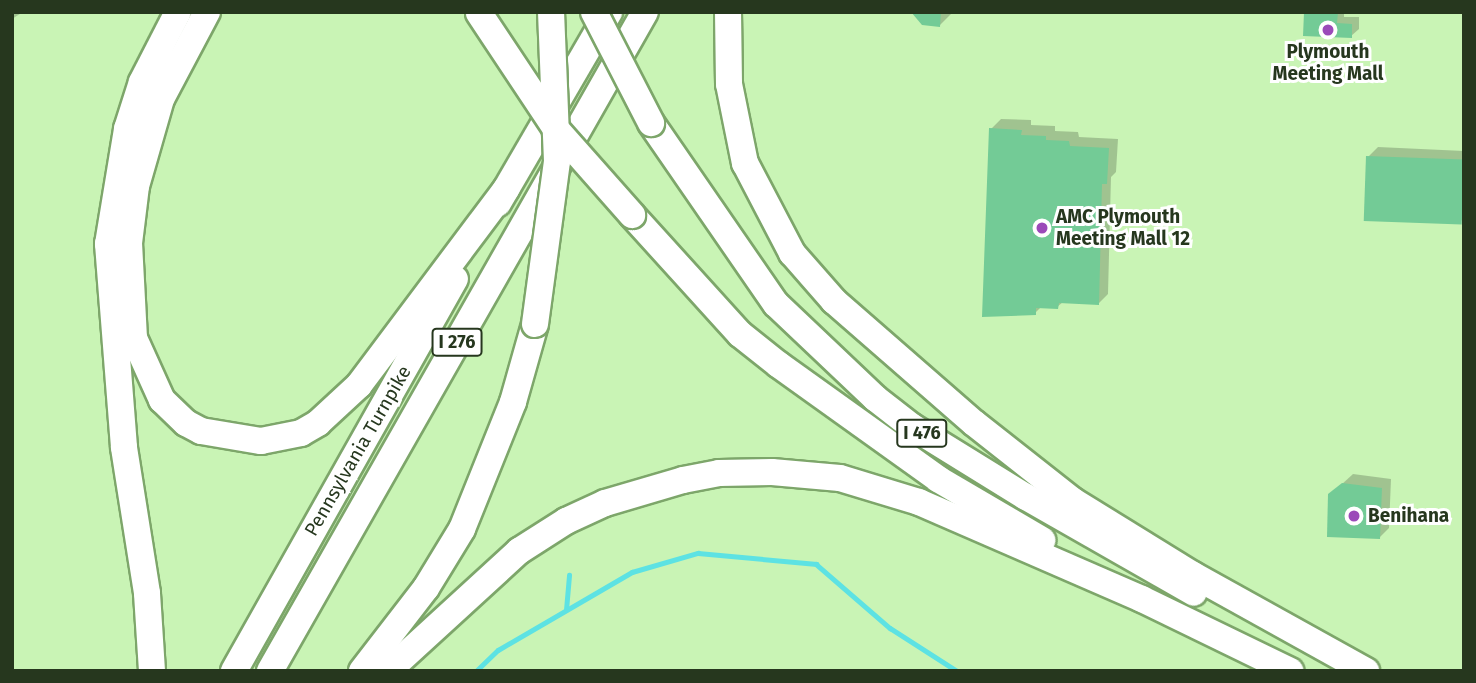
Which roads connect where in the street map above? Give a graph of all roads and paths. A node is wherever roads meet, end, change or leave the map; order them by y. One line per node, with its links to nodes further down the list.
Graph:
1 (178, 12): 13 (highway)
2 (207, 12): 10 (highway)
3 (479, 12): 11 (highway, bridge)
4 (501, 12): 11 (highway, I 476, bridge)
5 (551, 12): 16 (highway, bridge)
6 (594, 12): 19 (highway, I 476, bridge)
7 (609, 12): 10 (highway, Pennsylvania Turnpike / I 276)
8 (645, 12): 15 (highway, Pennsylvania Turnpike / I 276)
9 (728, 12): 19 (highway)
10 (507, 188): 14 (highway, Pennsylvania Turnpike / I 276)
11 (632, 215): 12 (highway, I 476)
12 (1142, 598): 17 (highway); 18 (highway, I 476)
13 (152, 671)
14 (234, 671)
15 (270, 671)
16 (362, 671)
17 (388, 671)
18 (1290, 671)
19 (1363, 671)

